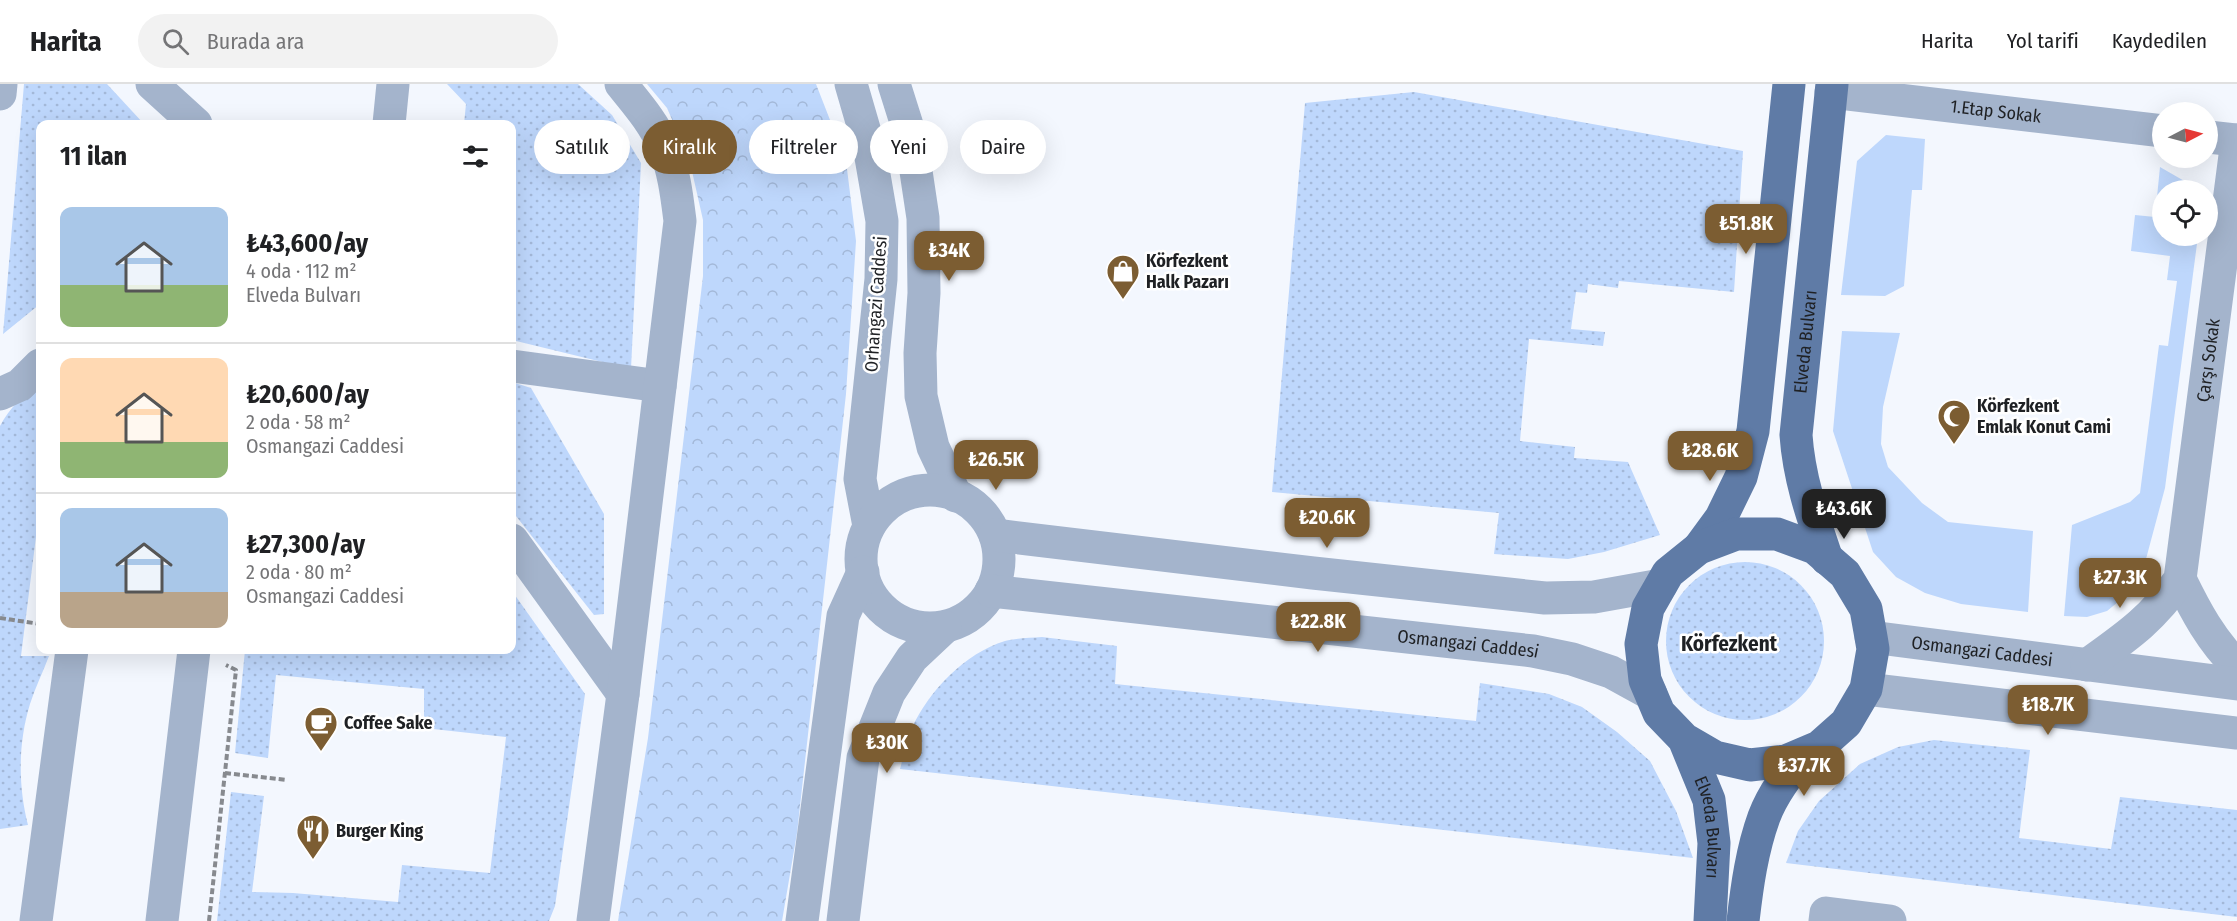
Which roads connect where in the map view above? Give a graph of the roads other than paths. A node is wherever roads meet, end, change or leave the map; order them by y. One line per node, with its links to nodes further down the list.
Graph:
1 (1, 84): 9 (street)
2 (152, 84): 10 (street)
3 (393, 84): 11 (street)
4 (621, 84): 17 (street)
5 (851, 84): 20 (street, Orhangazi Caddesi)
6 (894, 84): 19 (street)
7 (1783, 84): 23 (main road)
8 (1831, 88): 12 (street, 1.Etap Sokak); 24 (main road, Elveda Bulvarı)
9 (0, 94)
10 (192, 120)
11 (389, 120)
12 (2152, 130)
13 (2218, 137): 14 (street)
14 (2237, 140): 26 (street, Çarşı Sokak)
15 (516, 367): 17 (street)
16 (36, 369): 18 (street)
17 (660, 386): 37 (street)
18 (0, 394)
19 (956, 496): 20 (street); 21 (street)
20 (869, 526): 25 (street)
21 (995, 535): 27 (street); 28 (street)
22 (516, 546): 37 (street)
23 (1699, 548): 24 (main road); 27 (main road)
24 (1827, 559): 30 (main road)
25 (863, 572): 29 (street); 45 (street)
26 (2180, 579): 33 (street); 34 (street)
27 (1661, 585): 38 (main road)
28 (991, 591): 29 (street); 38 (street, Osmangazi Caddesi)
29 (945, 627): 46 (street)
30 (1871, 637): 33 (street, Osmangazi Caddesi); 36 (main road)
31 (71, 654): 42 (street)
32 (194, 654): 43 (street)
33 (2087, 665): 35 (street, Osmangazi Caddesi)
34 (2237, 666)
35 (2237, 684)
36 (1866, 689): 39 (street); 41 (main road)
37 (623, 694): 44 (street)
38 (1652, 694): 40 (main road)
39 (2237, 733)
40 (1684, 740): 41 (main road); 47 (main road, Elveda Bulvarı)
41 (1804, 754): 48 (main road, Elveda Bulvarı)
42 (36, 921)
43 (162, 921)
44 (593, 921)
45 (802, 921)
46 (843, 921)
47 (1710, 921)
48 (1743, 921)
49 (1825, 921): 50 (street)
50 (1890, 921)

